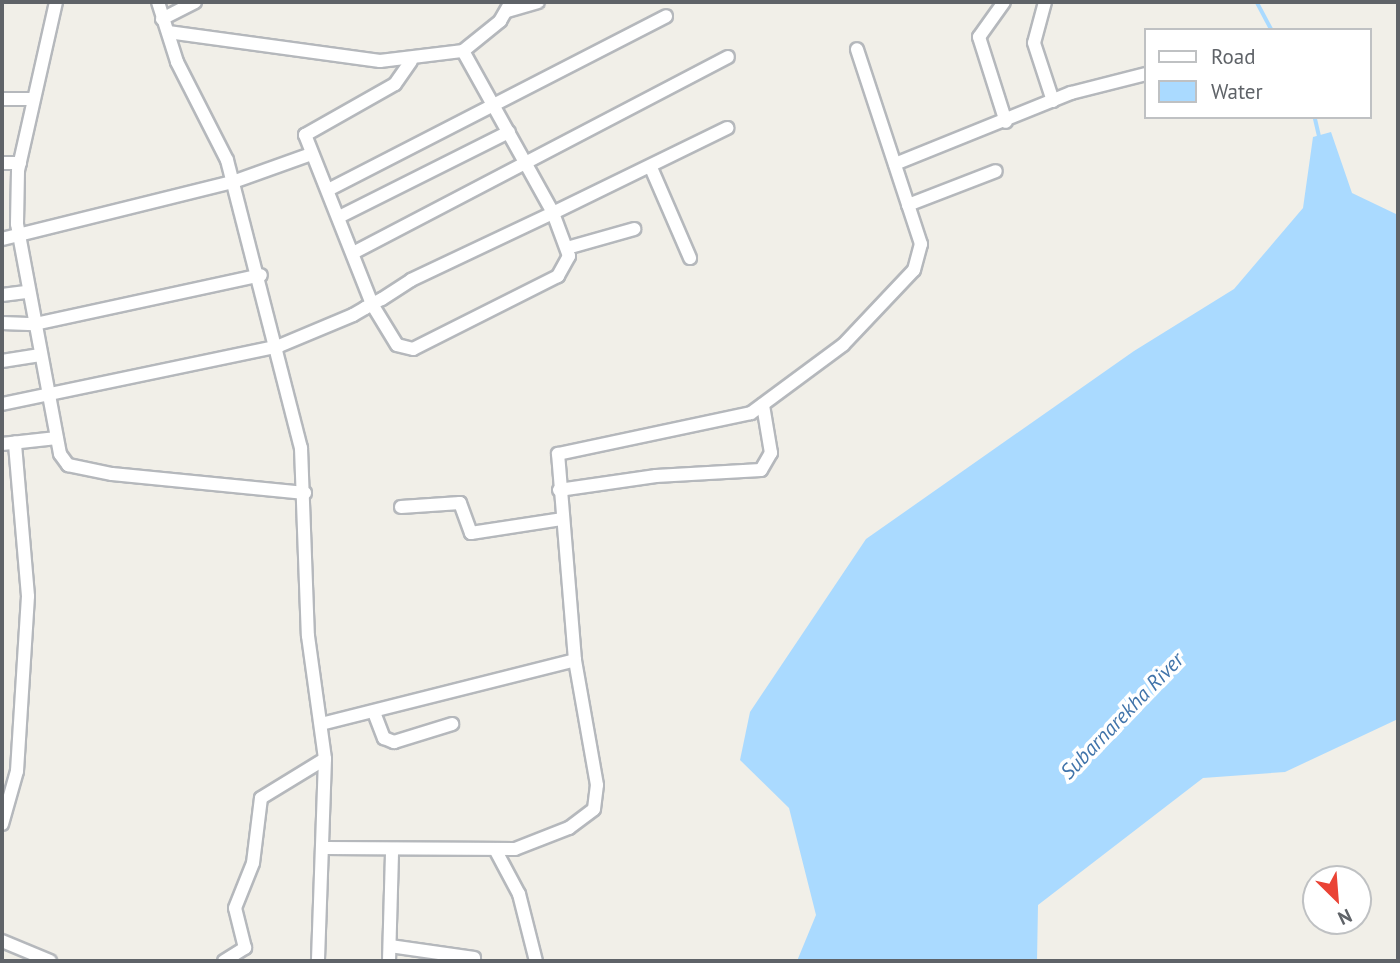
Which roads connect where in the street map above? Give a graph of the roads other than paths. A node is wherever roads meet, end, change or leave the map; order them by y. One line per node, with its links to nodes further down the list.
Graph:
1 (56, 2): 16 (street)
2 (158, 2): 9 (street)
3 (195, 2): 9 (street)
4 (538, 2): 7 (street)
5 (1004, 2): 19 (street)
6 (1045, 2): 17 (street)
7 (509, 7): 11 (street)
8 (666, 16): 18 (street)
9 (165, 26): 13 (street); 29 (street)
10 (857, 49): 26 (street)
11 (463, 51): 13 (street); 18 (street)
12 (728, 57): 23 (street)
13 (411, 61): 22 (street)
14 (1144, 75): 17 (street)
15 (2, 99): 16 (street)
16 (33, 99): 25 (street)
17 (1053, 101): 19 (street)
18 (494, 104): 21 (street); 30 (street)
19 (1006, 122): 26 (street)
20 (727, 128): 27 (street)
21 (509, 132): 23 (street); 33 (street)
22 (312, 154): 29 (street); 30 (street)
23 (524, 161): 32 (street); 38 (street)
24 (2, 163): 25 (street)
25 (20, 163): 35 (street)
26 (895, 164): 31 (street)
27 (652, 170): 32 (street); 39 (street)
28 (996, 171): 31 (street)
29 (233, 182): 35 (street); 40 (street)
30 (328, 190): 33 (street)
31 (908, 205): 51 (street)
32 (553, 213): 37 (street); 43 (street)
33 (339, 217): 38 (street)
34 (634, 229): 37 (street)
35 (18, 235): 36 (street); 41 (street)
36 (2, 239)
37 (567, 248): 43 (street)
38 (353, 253): 43 (street)
39 (690, 258)
40 (261, 275): 45 (street); 46 (street)
41 (26, 292): 42 (street); 45 (street)
42 (2, 295)
43 (372, 304): 46 (street)
44 (2, 323): 45 (street)
45 (35, 324): 47 (street)
46 (279, 346): 49 (street); 55 (street)
47 (39, 355): 48 (street); 49 (street)
48 (2, 361)
49 (48, 396): 50 (street); 52 (street)
50 (2, 404)
51 (763, 405): 54 (street); 54 (street)
52 (57, 438): 53 (street); 55 (street)
53 (8, 444): 63 (street)
54 (559, 490): 57 (street)
55 (305, 493): 60 (street)
56 (401, 507): 57 (street)
57 (564, 519): 58 (street)
58 (575, 660): 59 (street); 65 (street)
59 (375, 715): 60 (street); 61 (street)
60 (321, 724): 62 (street)
61 (452, 724)
62 (325, 759): 64 (street); 71 (street)
63 (2, 824)
64 (325, 848): 66 (street); 72 (street)
65 (496, 851): 66 (street); 74 (street)
66 (392, 852): 68 (street)
67 (2, 941): 70 (street)
68 (390, 946): 69 (street); 73 (street)
69 (474, 958)
70 (50, 961)
71 (224, 961)
72 (318, 961)
73 (389, 961)
74 (536, 961)

